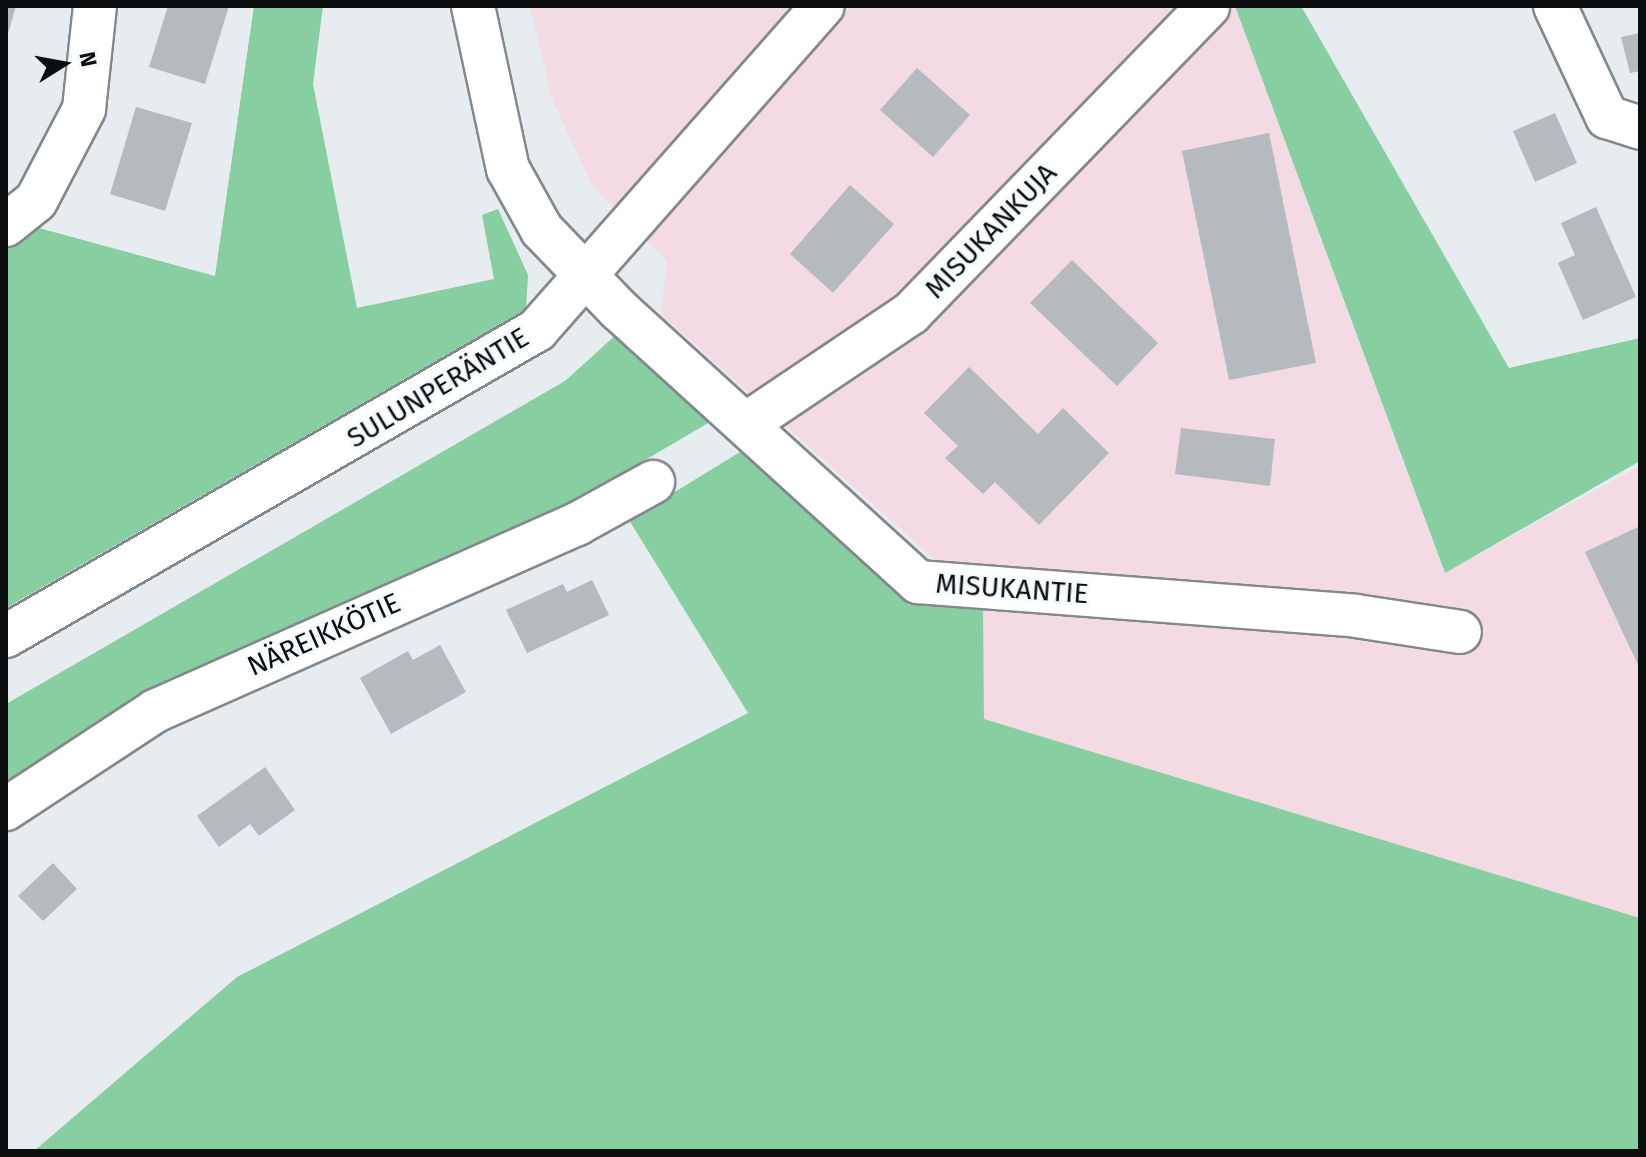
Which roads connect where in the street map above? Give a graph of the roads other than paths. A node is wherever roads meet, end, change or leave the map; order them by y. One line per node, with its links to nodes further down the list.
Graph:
1 (95, 6): 7 (street)
2 (473, 6): 8 (street, MISUKANTIE)
3 (823, 6): 8 (street, SULUNPERÄNTIE)
4 (1208, 6): 9 (street, MISUKANKUJA)
5 (1555, 6): 6 (street)
6 (1640, 128)
7 (6, 225)
8 (585, 276): 9 (street, MISUKANTIE); 12 (street, SULUNPERÄNTIE)
9 (746, 424): 11 (street, MISUKANTIE)
10 (653, 482): 13 (street, NÄREIKKÖTIE)
11 (1460, 632)
12 (6, 636)
13 (6, 809)

